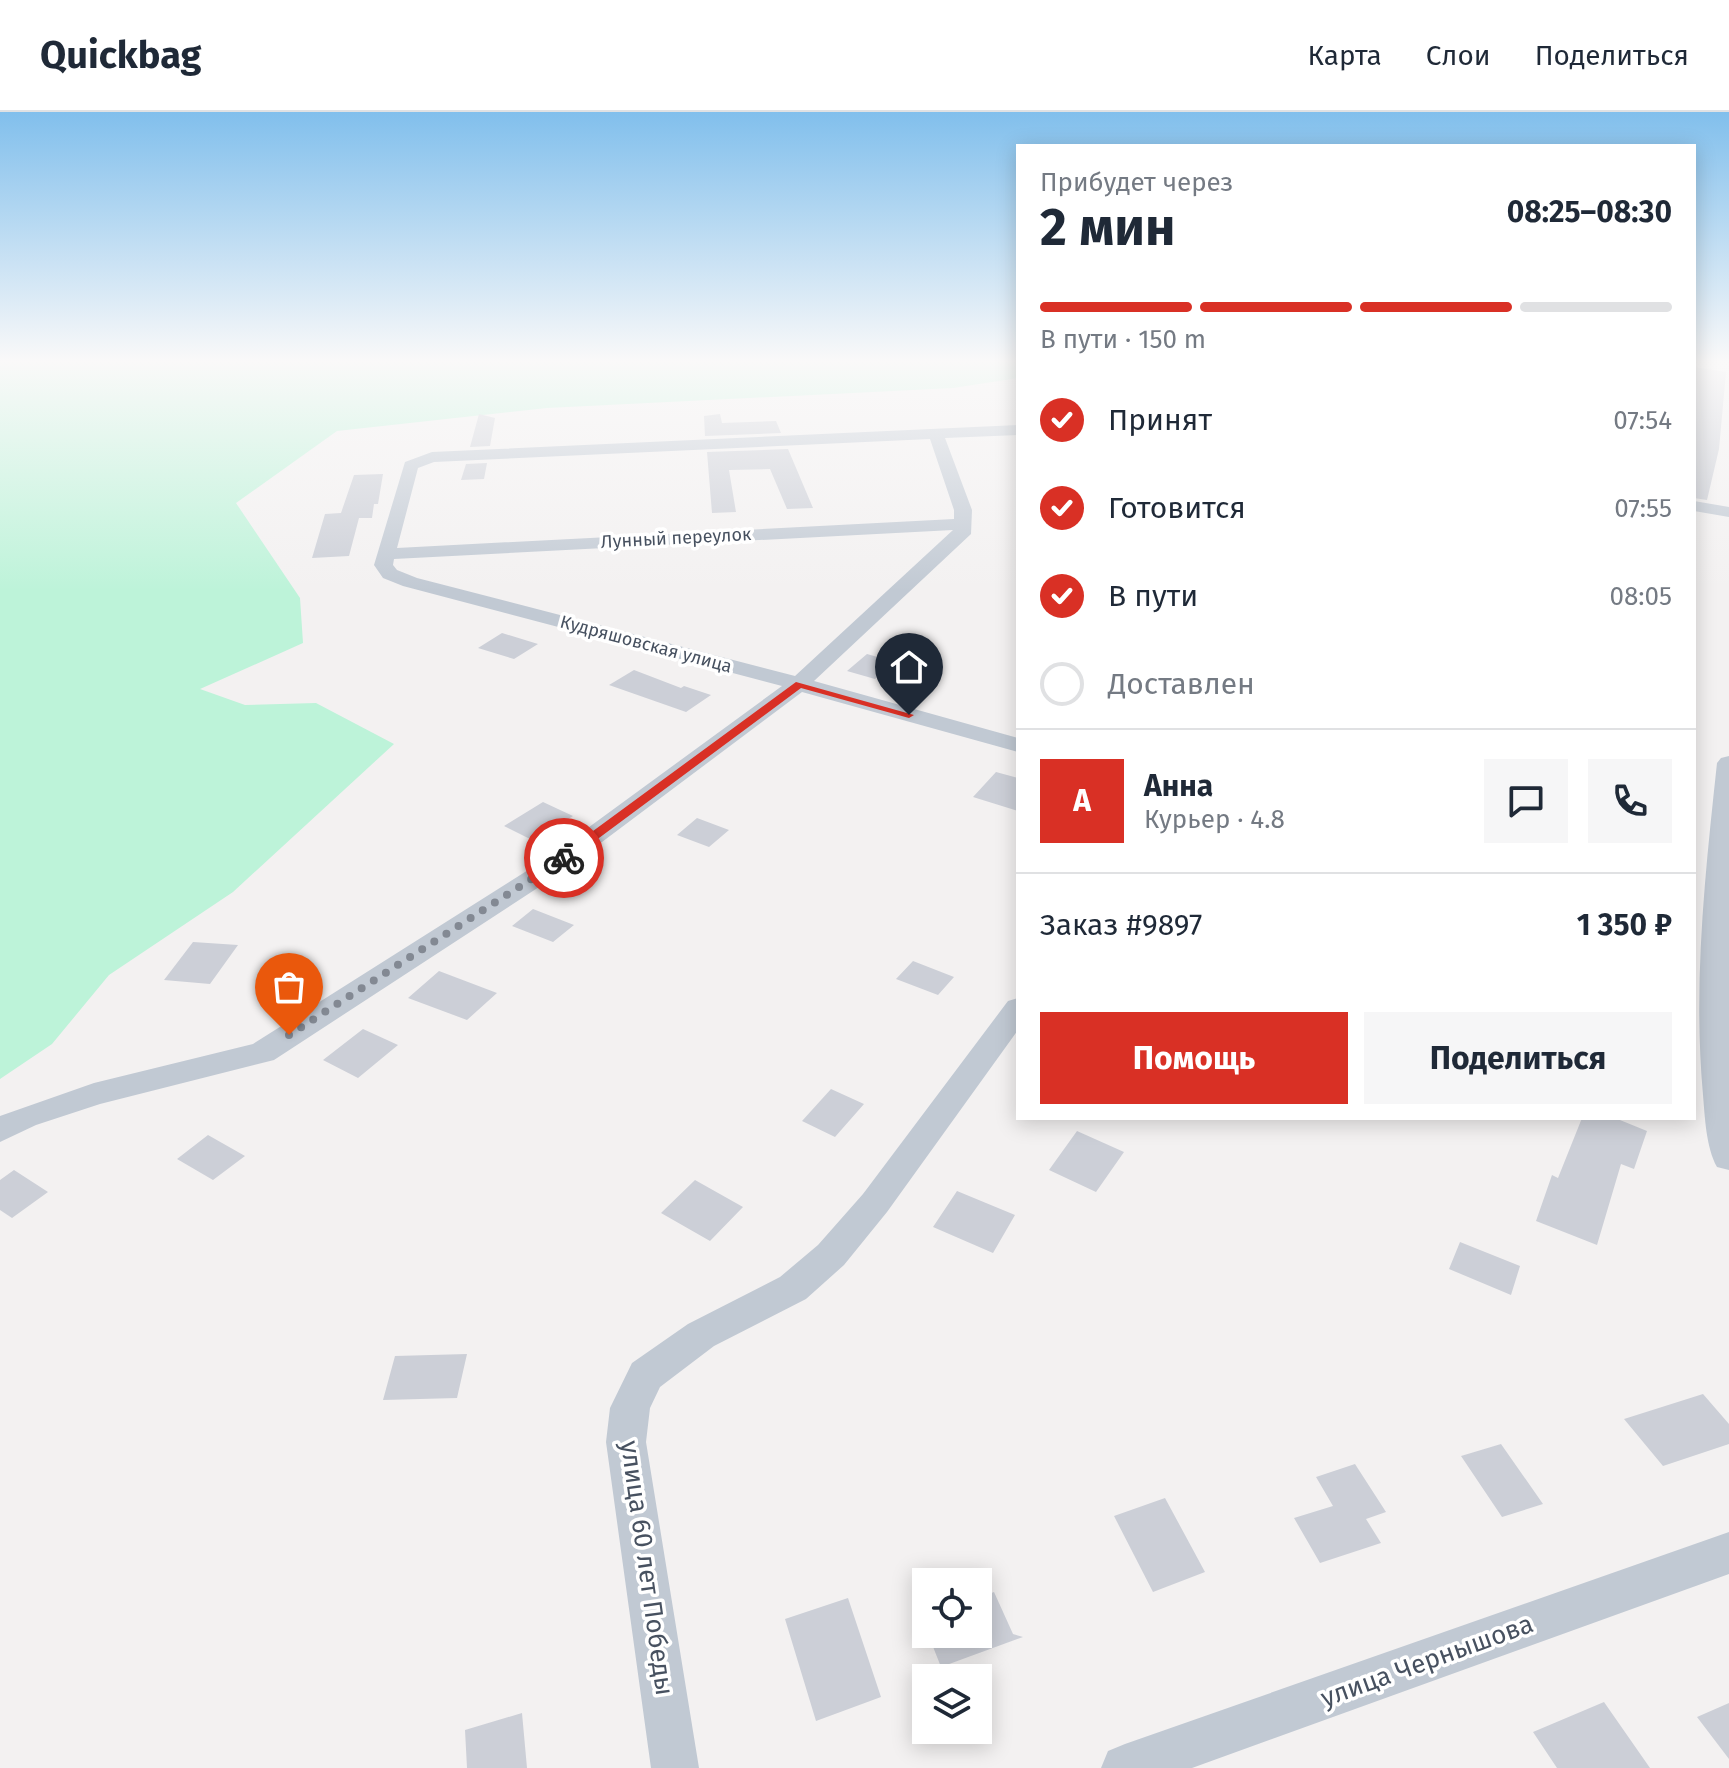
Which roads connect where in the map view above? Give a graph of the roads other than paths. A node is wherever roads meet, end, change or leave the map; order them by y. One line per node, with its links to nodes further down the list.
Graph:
1 (886, 436): 6 (street)
2 (937, 436): 5 (street)
3 (1696, 506): 4 (street)
4 (1729, 512)
5 (964, 524): 6 (street, Лунный переулок); 7 (street)
6 (388, 554): 7 (street, Кудряшовская улица)
7 (799, 684): 8 (street, Кудряшовская улица); 12 (street)
8 (1016, 744)
9 (1729, 763): 10 (street)
10 (1712, 930): 13 (street)
11 (1016, 1011): 15 (street, улица 60 лет Победы)
12 (0, 1130)
13 (1729, 1158)
14 (1729, 1553): 16 (street, улица Чернышова)
15 (675, 1768)
16 (1125, 1768)

